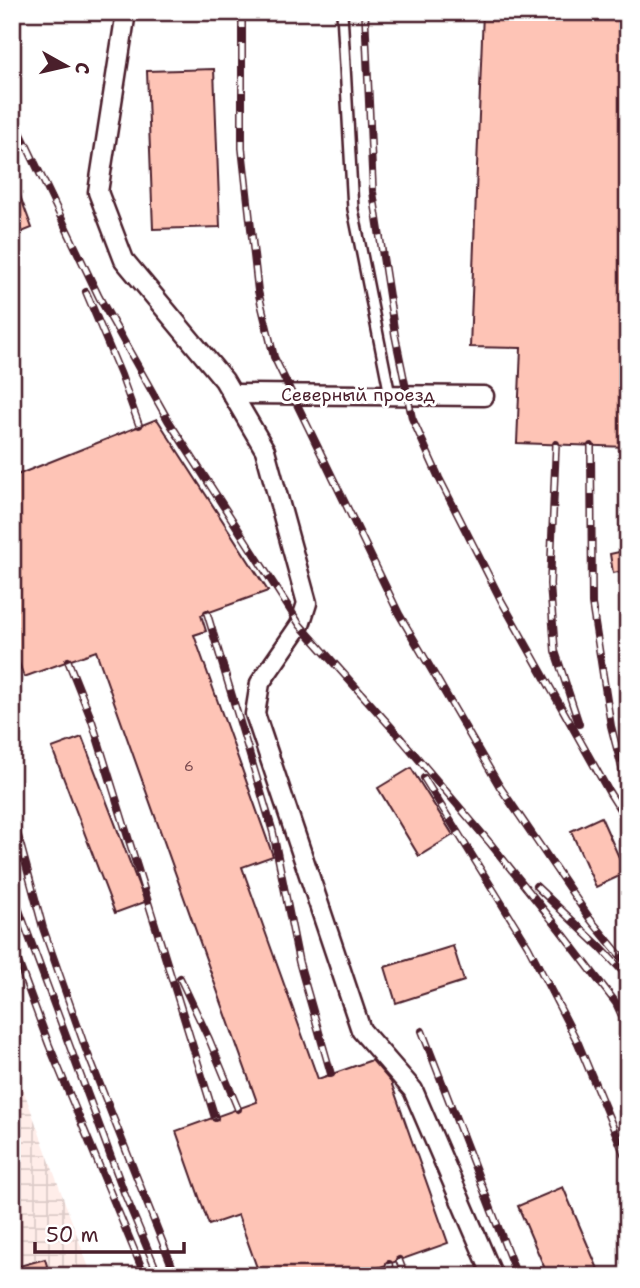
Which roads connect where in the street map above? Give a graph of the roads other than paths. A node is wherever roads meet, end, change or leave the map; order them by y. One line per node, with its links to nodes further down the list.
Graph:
1 (127, 12): 3 (street)
2 (342, 12): 4 (lane)
3 (232, 394): 4 (street, Северный проезд); 6 (street)
4 (390, 395): 5 (street, Северный проезд)
5 (484, 396)
6 (493, 1276)

